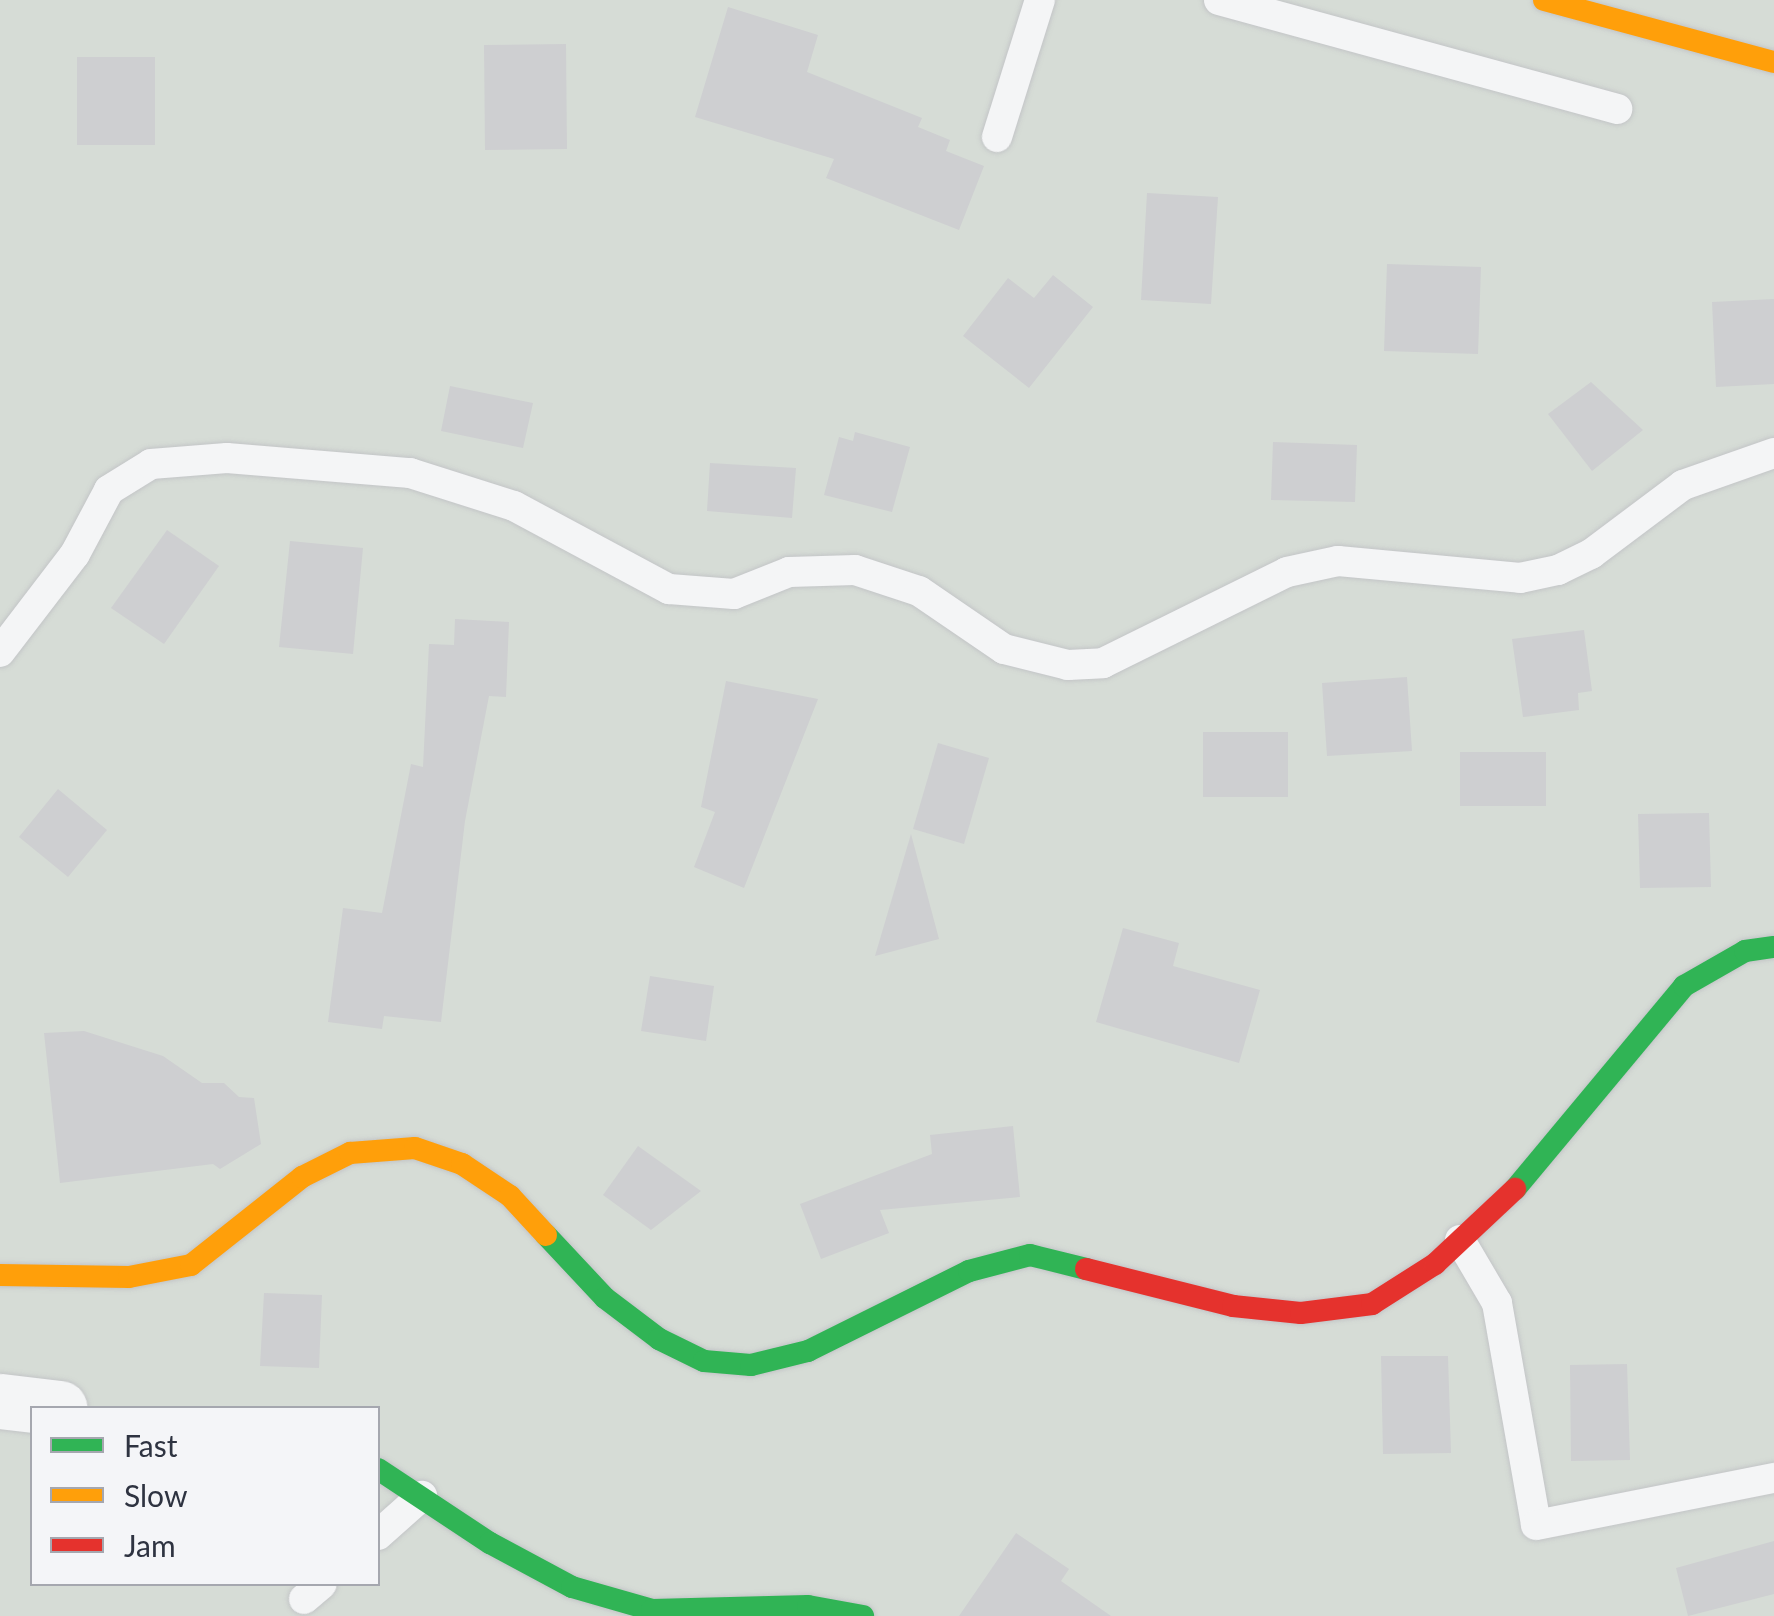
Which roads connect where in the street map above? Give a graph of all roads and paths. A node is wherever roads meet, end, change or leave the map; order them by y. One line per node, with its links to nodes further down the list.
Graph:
1 (1040, 0): 6 (lane)
2 (1219, 0): 5 (lane)
3 (1544, 0): 4 (street)
4 (1774, 62)
5 (1617, 109)
6 (997, 137)
7 (1774, 453): 8 (lane)
8 (0, 652)
9 (1774, 947): 10 (street)
10 (1460, 1240): 11 (street); 15 (lane)
11 (0, 1275)
12 (0, 1401): 13 (street)
13 (43, 1406)
14 (380, 1470): 16 (street)
15 (1774, 1478)
16 (422, 1496): 17 (lane); 18 (street)
17 (380, 1533)
18 (862, 1616)

